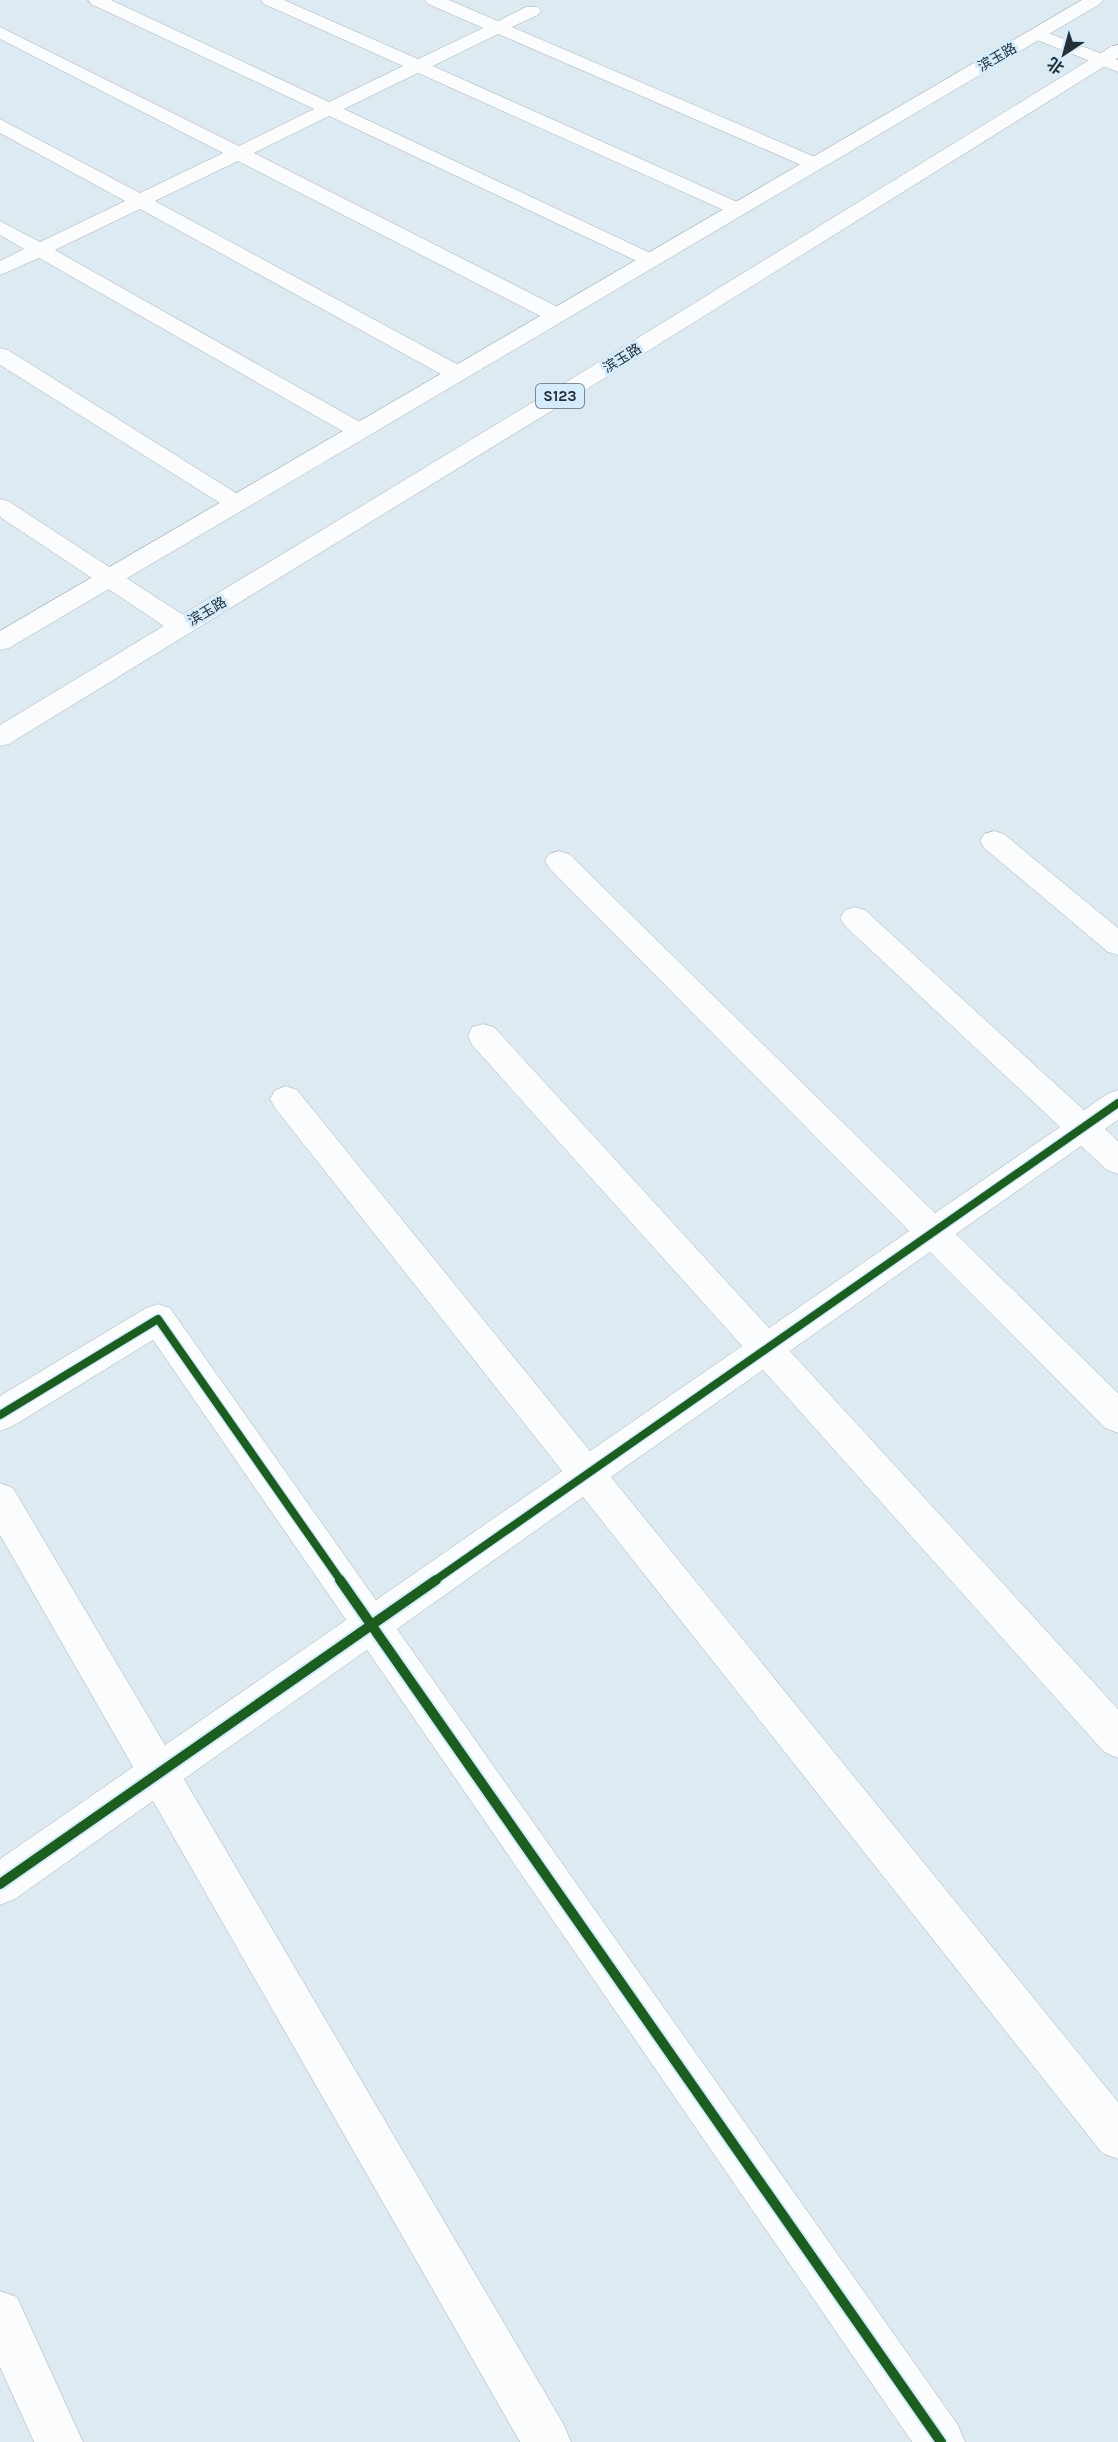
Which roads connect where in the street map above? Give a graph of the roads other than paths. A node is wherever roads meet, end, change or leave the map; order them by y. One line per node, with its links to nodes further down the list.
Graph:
1 (97, 0): 11 (street)
2 (270, 0): 10 (street)
3 (434, 0): 6 (street)
4 (1094, 0): 7 (street, 滨玉路)
5 (532, 11): 6 (street)
6 (498, 27): 10 (street); 14 (street)
7 (1044, 30): 9 (street); 14 (street, 滨玉路)
8 (0, 32): 13 (street)
9 (1115, 56): 28 (street, 滨玉路 / S123)
10 (418, 66): 11 (street); 16 (street)
11 (330, 109): 13 (street); 19 (street)
12 (0, 125): 15 (street)
13 (238, 153): 15 (street); 21 (street)
14 (815, 164): 16 (street, 滨玉路)
15 (140, 201): 18 (street); 23 (street)
16 (737, 209): 19 (street, 滨玉路)
17 (0, 226): 18 (street)
18 (41, 250): 20 (street); 24 (street)
19 (650, 260): 21 (street, 滨玉路)
20 (0, 270)
21 (556, 315): 23 (street, 滨玉路)
22 (0, 355): 25 (street)
23 (456, 374): 24 (street, 滨玉路)
24 (358, 431): 25 (street, 滨玉路)
25 (236, 503): 27 (street, 滨玉路)
26 (0, 506): 27 (street)
27 (109, 578): 28 (street); 29 (street, 滨玉路)
28 (182, 626): 30 (street, 滨玉路 / S123)
29 (0, 642)
30 (0, 737)
31 (994, 841): 34 (street)
32 (559, 861): 40 (street)
33 (855, 918): 38 (street)
34 (1118, 944)
35 (483, 1036): 41 (street)
36 (286, 1099): 44 (street)
37 (1118, 1103): 38 (street)
38 (1082, 1128): 39 (street); 40 (street)
39 (1118, 1161)
40 (933, 1233): 41 (street); 43 (street)
41 (766, 1349): 44 (street); 47 (street)
42 (0, 1415): 46 (street)
43 (1118, 1417)
44 (587, 1475): 46 (street); 50 (street)
45 (0, 1500): 48 (street)
46 (371, 1625): 48 (street); 54 (street)
47 (1118, 1738)
48 (159, 1774): 49 (street); 53 (street)
49 (0, 1884)
50 (1118, 2137)
51 (0, 2314): 52 (street)
52 (59, 2442)
53 (548, 2442)
54 (941, 2442)

